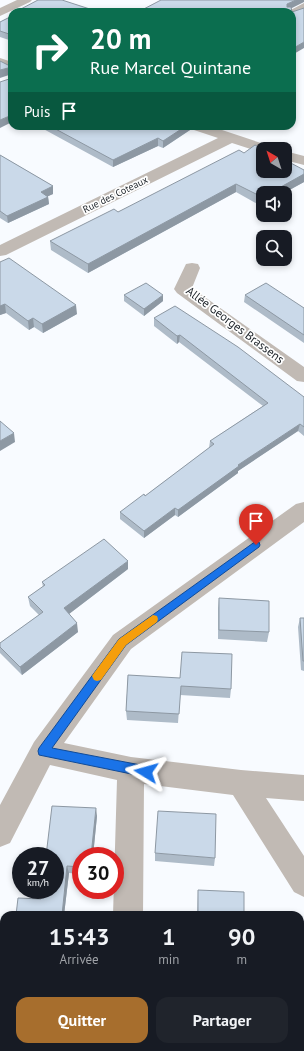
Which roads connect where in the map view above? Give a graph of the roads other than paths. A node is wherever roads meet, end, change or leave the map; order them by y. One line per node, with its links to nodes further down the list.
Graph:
1 (26, 0): 2 (street)
2 (9, 8)
3 (207, 130): 4 (street)
4 (230, 138): 5 (street); 8 (street, Rue des Coteaux)
5 (256, 146)
6 (292, 157): 7 (street)
7 (304, 161)
8 (0, 251)
9 (192, 268): 10 (street, Allée Georges Brassens)
10 (304, 376)
11 (304, 510): 12 (street)
12 (43, 751): 13 (street); 16 (street)
13 (131, 770): 14 (street); 18 (street)
14 (241, 783): 15 (street); 17 (street)
15 (304, 788)
16 (0, 833)
17 (304, 882)
18 (128, 911)

